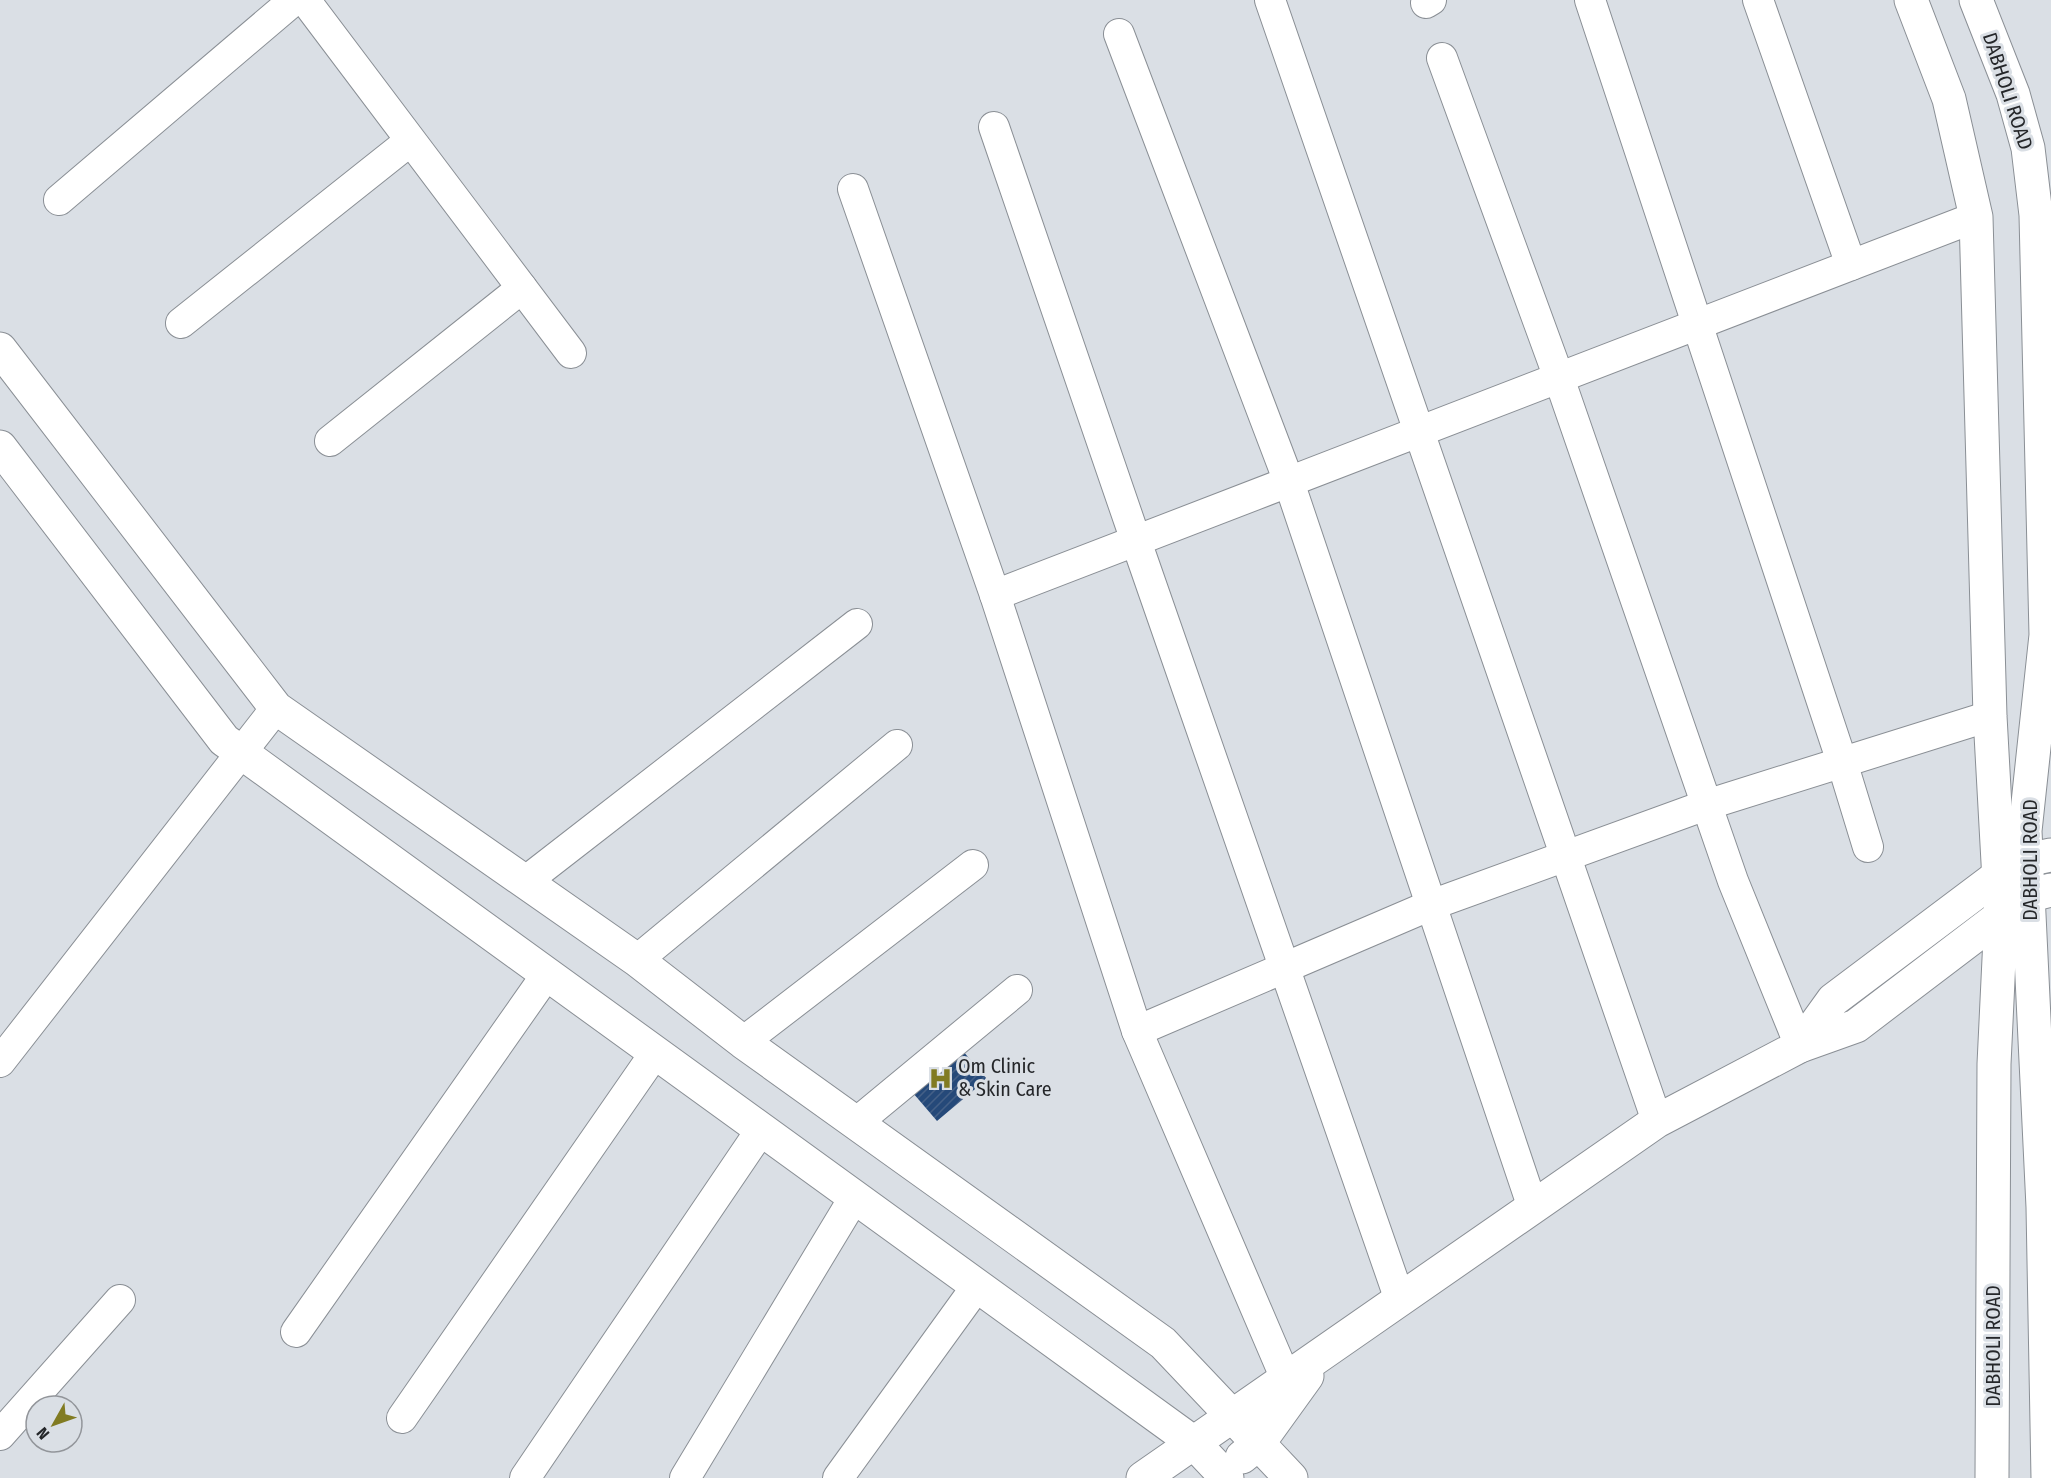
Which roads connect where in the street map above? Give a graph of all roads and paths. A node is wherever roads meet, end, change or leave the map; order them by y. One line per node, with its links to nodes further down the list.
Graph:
1 (294, 0): 13 (street)
2 (304, 0): 11 (street)
3 (1270, 0): 22 (street)
4 (1590, 0): 18 (street)
5 (1758, 0): 15 (street)
6 (1911, 0): 14 (street, DABHOLI ROAD)
7 (1977, 0): 29 (street, DABHOLI ROAD)
8 (1119, 34): 25 (street)
9 (1442, 58): 21 (street)
10 (994, 128): 26 (street)
11 (410, 141): 16 (street); 17 (street)
12 (853, 189): 27 (street)
13 (59, 200)
14 (1976, 218): 15 (street); 31 (street, DABHOLI ROAD)
15 (1851, 266): 18 (street)
16 (522, 288): 20 (street); 23 (street)
17 (181, 323)
18 (1698, 325): 21 (street); 34 (street)
19 (0, 349): 30 (street)
20 (571, 353)
21 (1559, 378): 22 (street); 35 (street)
22 (1420, 432): 25 (street); 37 (street)
23 (330, 441)
24 (0, 447): 33 (street)
25 (1288, 482): 26 (street); 42 (street)
26 (1136, 541): 27 (street); 45 (street)
27 (995, 595): 48 (street)
28 (857, 624): 40 (street)
29 (2049, 634): 38 (street, DABHOLI ROAD)
30 (276, 708): 33 (street); 40 (street)
31 (1989, 716): 34 (street); 38 (street, DABHOLI ROAD)
32 (897, 745): 44 (street)
33 (243, 753): 46 (street); 53 (street)
34 (1842, 762): 35 (street); 36 (street)
35 (1706, 805): 37 (street); 50 (street)
36 (1868, 847)
37 (1564, 856): 42 (street); 54 (street)
38 (2025, 864): 41 (street, DABHOLI ROAD); 43 (street, DABHOLI ROAD); 50 (street)
39 (973, 865): 49 (street)
40 (526, 881): 44 (street)
41 (2039, 893): 43 (street); 52 (street, DABHOLI ROAD)
42 (1431, 905): 45 (street); 59 (street)
43 (2001, 917): 50 (street); 78 (street, DABHOLI ROAD)
44 (637, 960): 49 (street)
45 (1285, 967): 48 (street); 62 (street)
46 (548, 974): 51 (street); 63 (street)
47 (1017, 990): 55 (street)
48 (1137, 1031): 66 (street)
49 (743, 1042): 55 (street)
50 (1800, 1046): 54 (street)
51 (656, 1053): 56 (street); 68 (street)
52 (2043, 1056): 58 (street, DABHOLI ROAD)
53 (0, 1062)
54 (1657, 1121): 59 (street)
55 (856, 1123): 67 (street)
56 (761, 1130): 57 (street); 73 (street)
57 (854, 1198): 60 (street); 74 (street)
58 (2047, 1206): 64 (street, DABHOLI ROAD)
59 (1533, 1208): 62 (street)
60 (977, 1286): 70 (street); 75 (street)
61 (120, 1300): 69 (street)
62 (1400, 1300): 65 (street)
63 (297, 1332)
64 (2048, 1343): 79 (street, DABHOLI ROAD)
65 (1322, 1355): 66 (street); 71 (street)
66 (1286, 1379): 67 (street)
67 (1232, 1417): 70 (street); 71 (street)
68 (402, 1418)
69 (0, 1435)
70 (1194, 1443): 72 (street); 76 (street)
71 (1258, 1444): 72 (street); 77 (street)
72 (1222, 1476)
73 (525, 1478)
74 (685, 1478)
75 (838, 1478)
76 (1143, 1478)
77 (1291, 1478)
78 (1992, 1478)
79 (2048, 1478)

